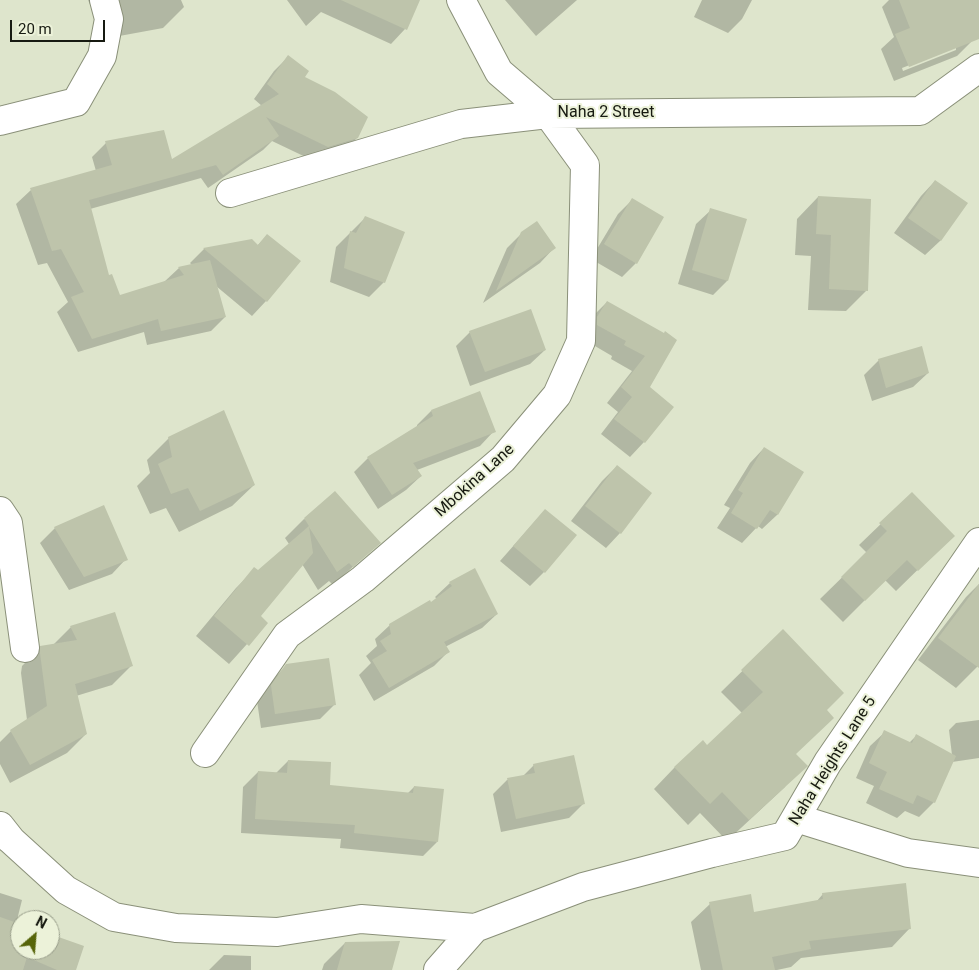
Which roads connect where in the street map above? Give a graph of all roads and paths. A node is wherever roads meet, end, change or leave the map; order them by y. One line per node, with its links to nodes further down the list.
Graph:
1 (104, 0): 5 (street)
2 (461, 0): 4 (street, Mbokina Lane)
3 (979, 68): 4 (street, Naha 2 Street)
4 (548, 114): 6 (street, Naha 2 Street); 10 (street, Mbokina Lane)
5 (0, 121)
6 (230, 193)
7 (0, 511): 9 (street)
8 (979, 542): 11 (street, Naha Heights Lane 5)
9 (25, 648)
10 (204, 753)
11 (796, 818): 13 (street); 14 (street, Naha Heights Lane 5)
12 (0, 826): 14 (street)
13 (979, 863)
14 (475, 928): 15 (street)
15 (438, 970)

